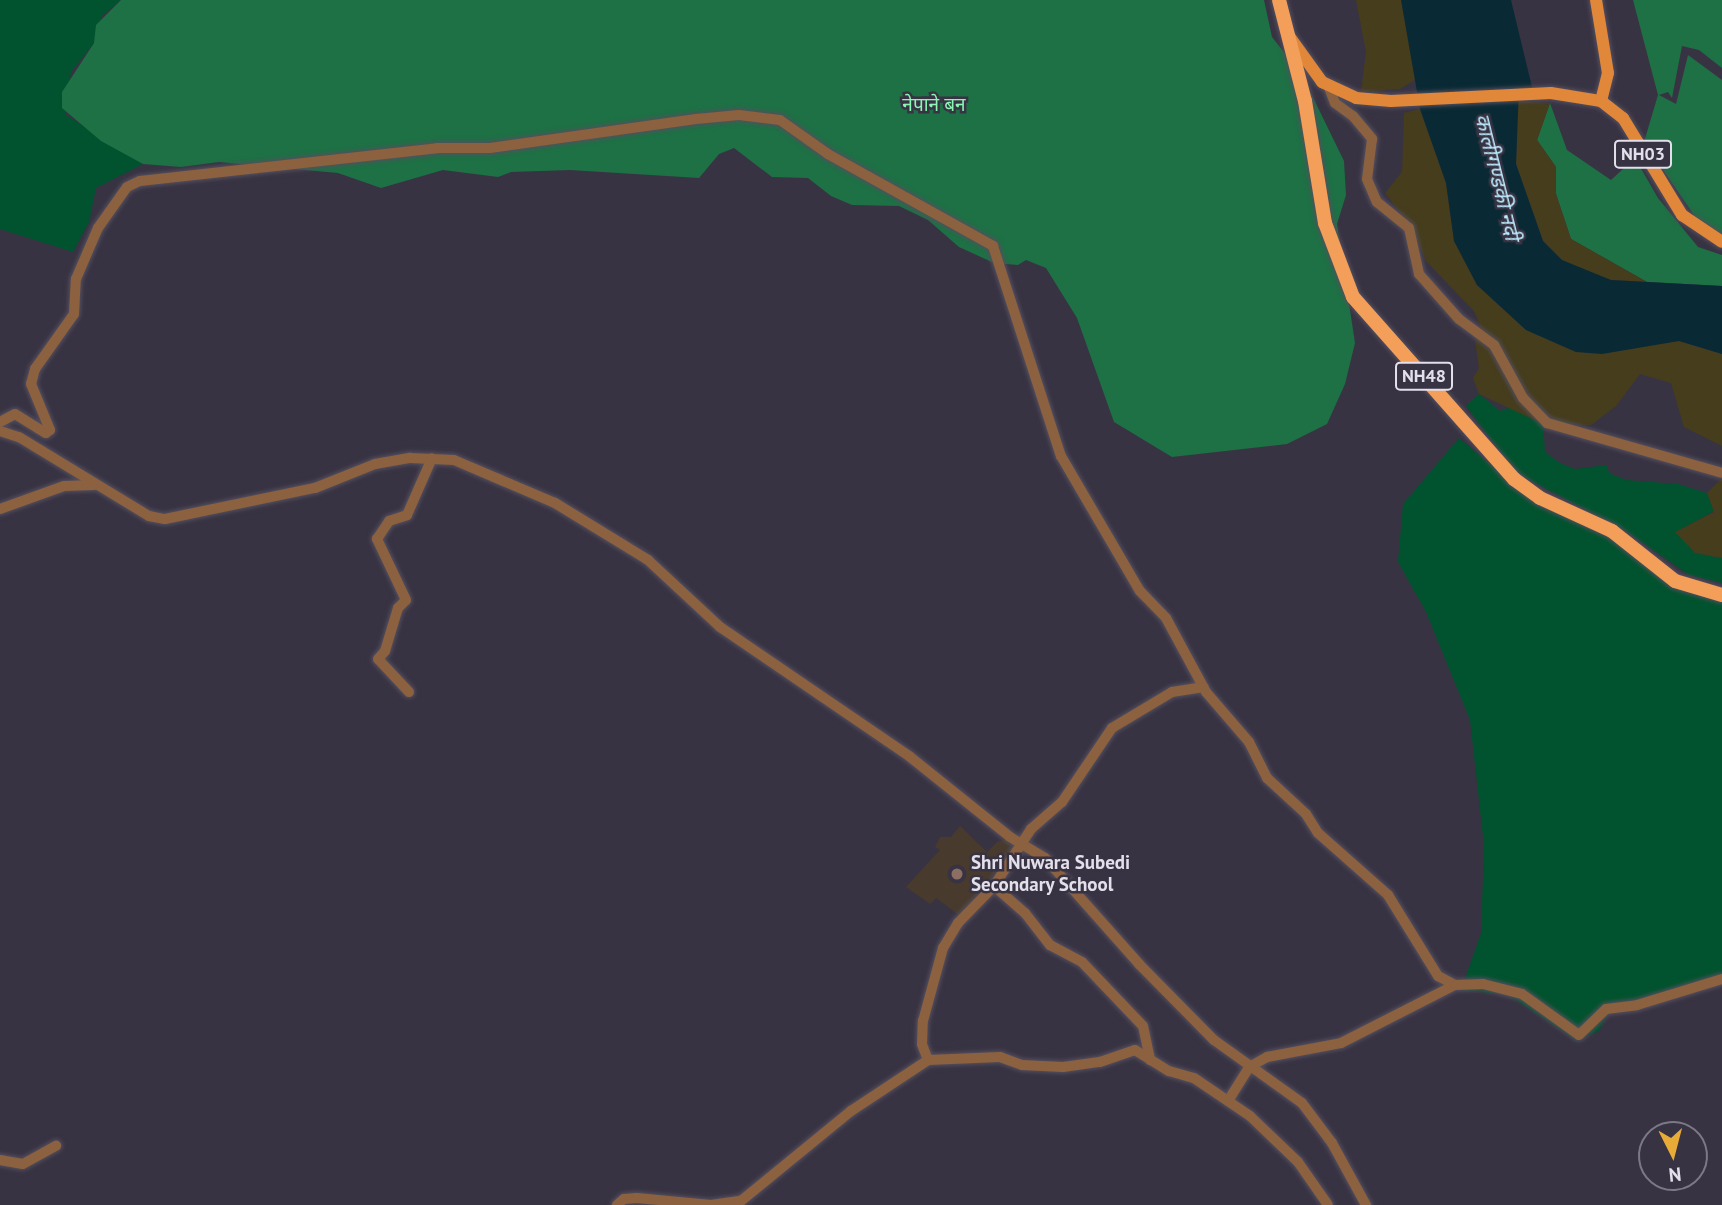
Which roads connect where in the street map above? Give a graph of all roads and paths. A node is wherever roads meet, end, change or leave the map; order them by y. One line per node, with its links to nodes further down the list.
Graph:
1 (1279, 0): 3 (highway)
2 (1596, 0): 5 (main road)
3 (1288, 34): 4 (main road); 13 (highway, NH48)
4 (1328, 85): 5 (main road); 10 (street)
5 (1601, 100): 6 (main road, NH03)
6 (1722, 242)
7 (0, 422): 14 (street)
8 (0, 432): 11 (street)
9 (432, 458): 11 (street); 15 (street); 16 (street)
10 (1722, 473)
11 (95, 485): 12 (street)
12 (0, 509)
13 (1722, 595)
14 (1204, 687): 16 (street); 19 (street)
15 (409, 692)
16 (1021, 842): 17 (street); 22 (street)
17 (994, 886): 20 (street); 21 (street)
18 (1722, 979): 19 (street)
19 (1455, 985): 22 (street)
20 (928, 1060): 21 (street); 26 (street)
21 (1150, 1060): 23 (street)
22 (1249, 1067): 23 (street); 28 (street)
23 (1228, 1101): 27 (street)
24 (56, 1146): 25 (street)
25 (0, 1160)
26 (617, 1205)
27 (1328, 1205)
28 (1366, 1205)

